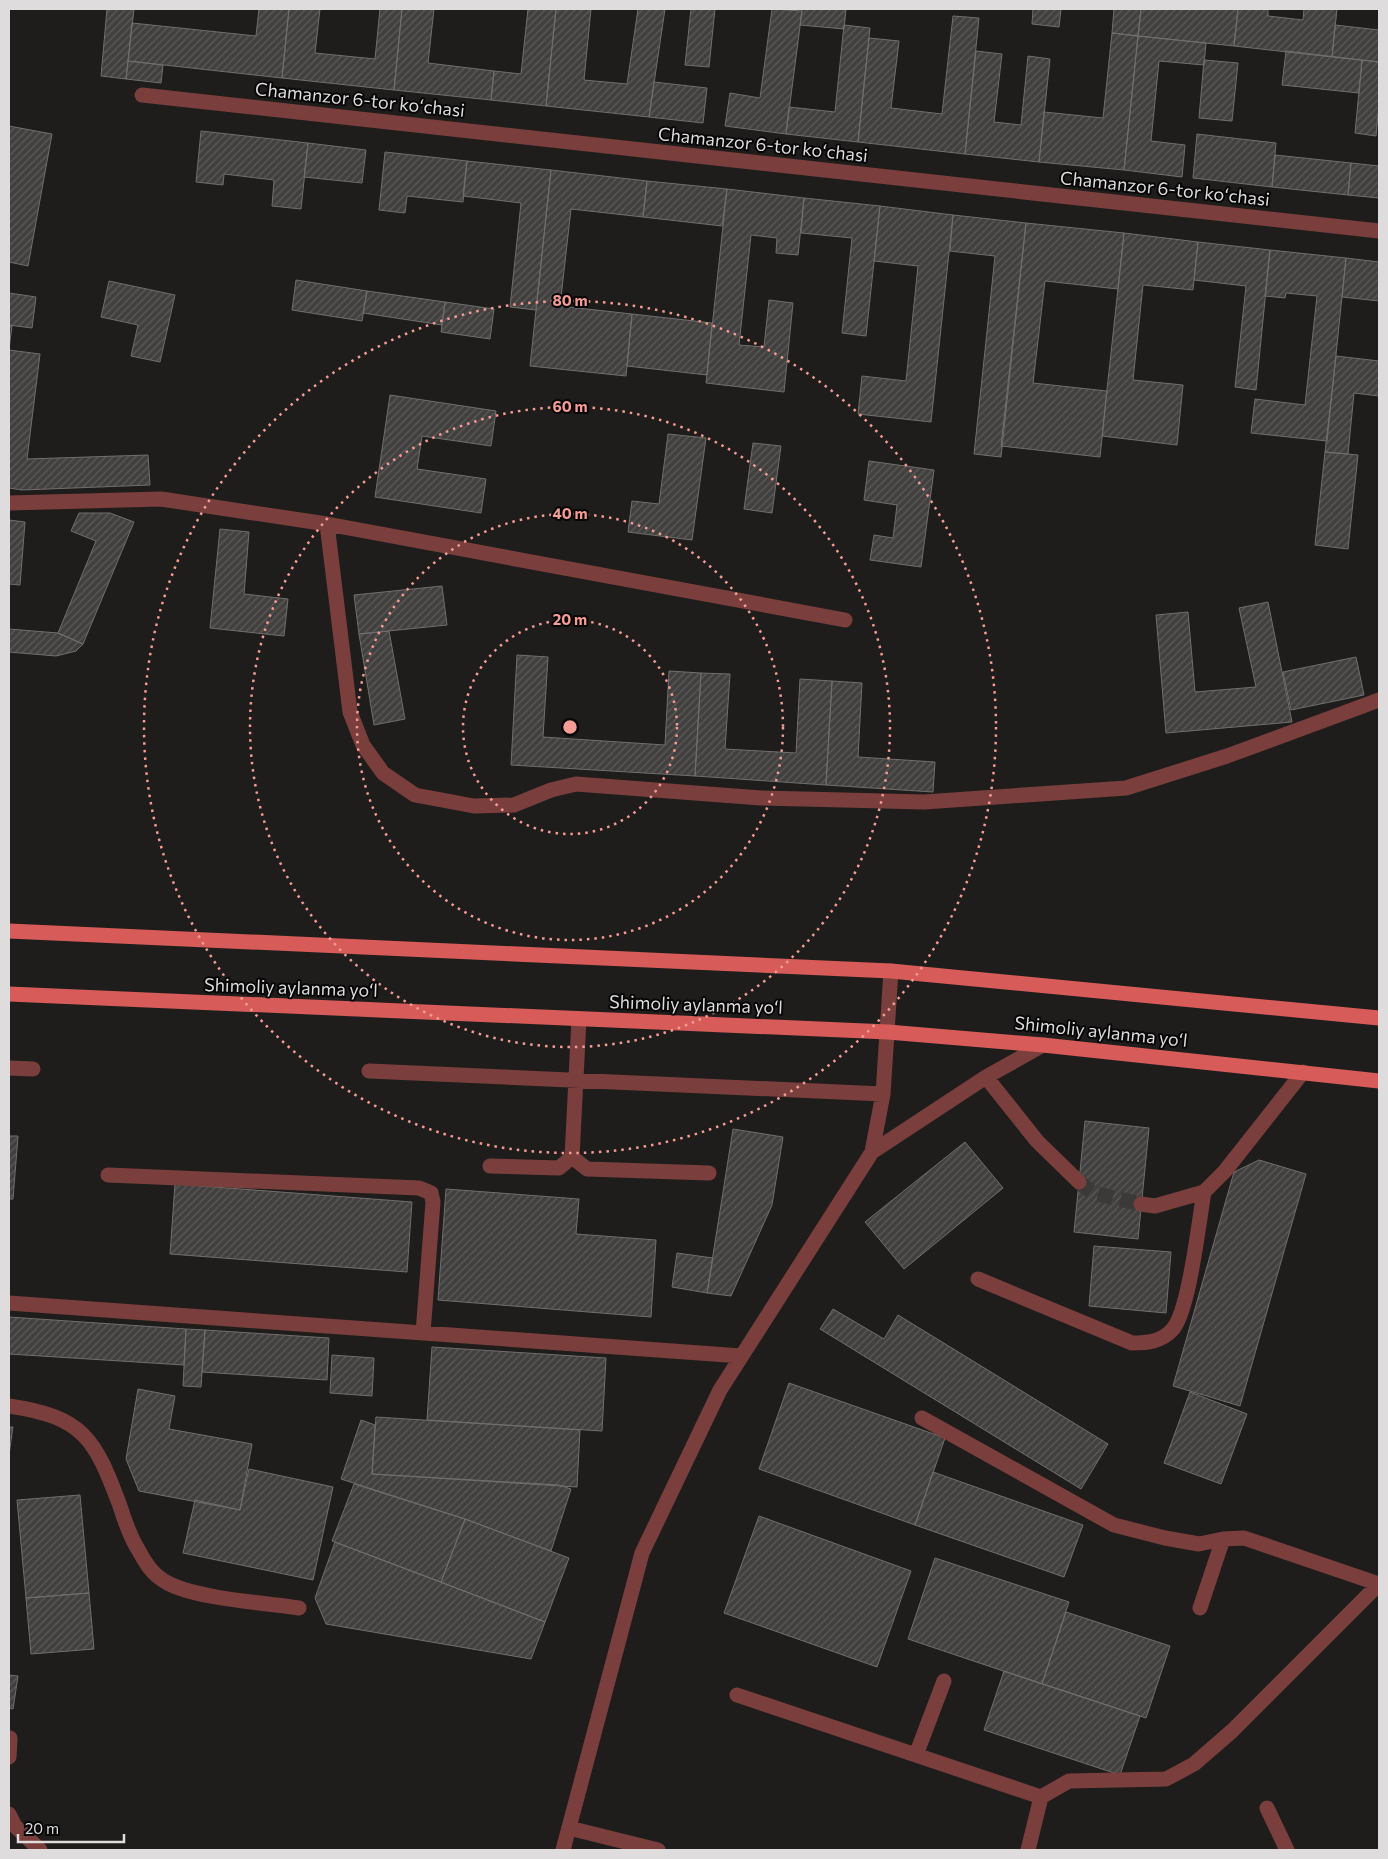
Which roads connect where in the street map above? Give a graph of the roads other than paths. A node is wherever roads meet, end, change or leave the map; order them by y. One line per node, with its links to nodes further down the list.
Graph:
1 (142, 95): 2 (street, Chamanzor 6-tor koʻchasi)
2 (1379, 231)
3 (9, 502): 4 (street)
4 (327, 524): 5 (street); 6 (street)
5 (846, 620)
6 (1379, 700)
7 (9, 931): 8 (main road)
8 (891, 971): 10 (main road); 12 (street)
9 (9, 994): 11 (main road, Shimoliy aylanma yoʻl)
10 (1379, 1018)
11 (579, 1019): 12 (main road, Shimoliy aylanma yoʻl); 19 (street)
12 (888, 1032): 13 (main road, Shimoliy aylanma yoʻl); 21 (street)
13 (1043, 1045): 17 (main road, Shimoliy aylanma yoʻl); 18 (street)
14 (9, 1068): 15 (street)
15 (34, 1069)
16 (368, 1071): 19 (street)
17 (1303, 1072): 20 (main road, Shimoliy aylanma yoʻl); 28 (street)
18 (986, 1077): 22 (street); 27 (street)
19 (576, 1080): 21 (street); 23 (street)
20 (1379, 1080)
21 (883, 1094): 22 (street)
22 (872, 1152): 33 (street)
23 (572, 1157): 24 (street); 25 (street)
24 (490, 1166)
25 (709, 1173)
26 (108, 1175): 32 (street)
27 (1079, 1182)
28 (1204, 1192): 29 (street); 30 (street)
29 (1141, 1204)
30 (978, 1279)
31 (9, 1303): 32 (street)
32 (423, 1333): 33 (street)
33 (741, 1356): 48 (street)
34 (9, 1406): 38 (street)
35 (922, 1418): 36 (street)
36 (1224, 1539): 37 (street); 39 (street)
37 (1379, 1584): 45 (street)
38 (299, 1608)
39 (1200, 1608)
40 (944, 1681): 43 (street)
41 (737, 1695): 43 (street)
42 (10, 1738): 44 (street)
43 (916, 1755): 45 (street)
44 (9, 1757)
45 (1041, 1797): 52 (street)
46 (1267, 1808): 53 (street)
47 (9, 1814): 49 (street)
48 (569, 1828): 50 (street); 51 (street)
49 (40, 1850)
50 (563, 1850)
51 (658, 1850)
52 (1028, 1850)
53 (1287, 1850)

